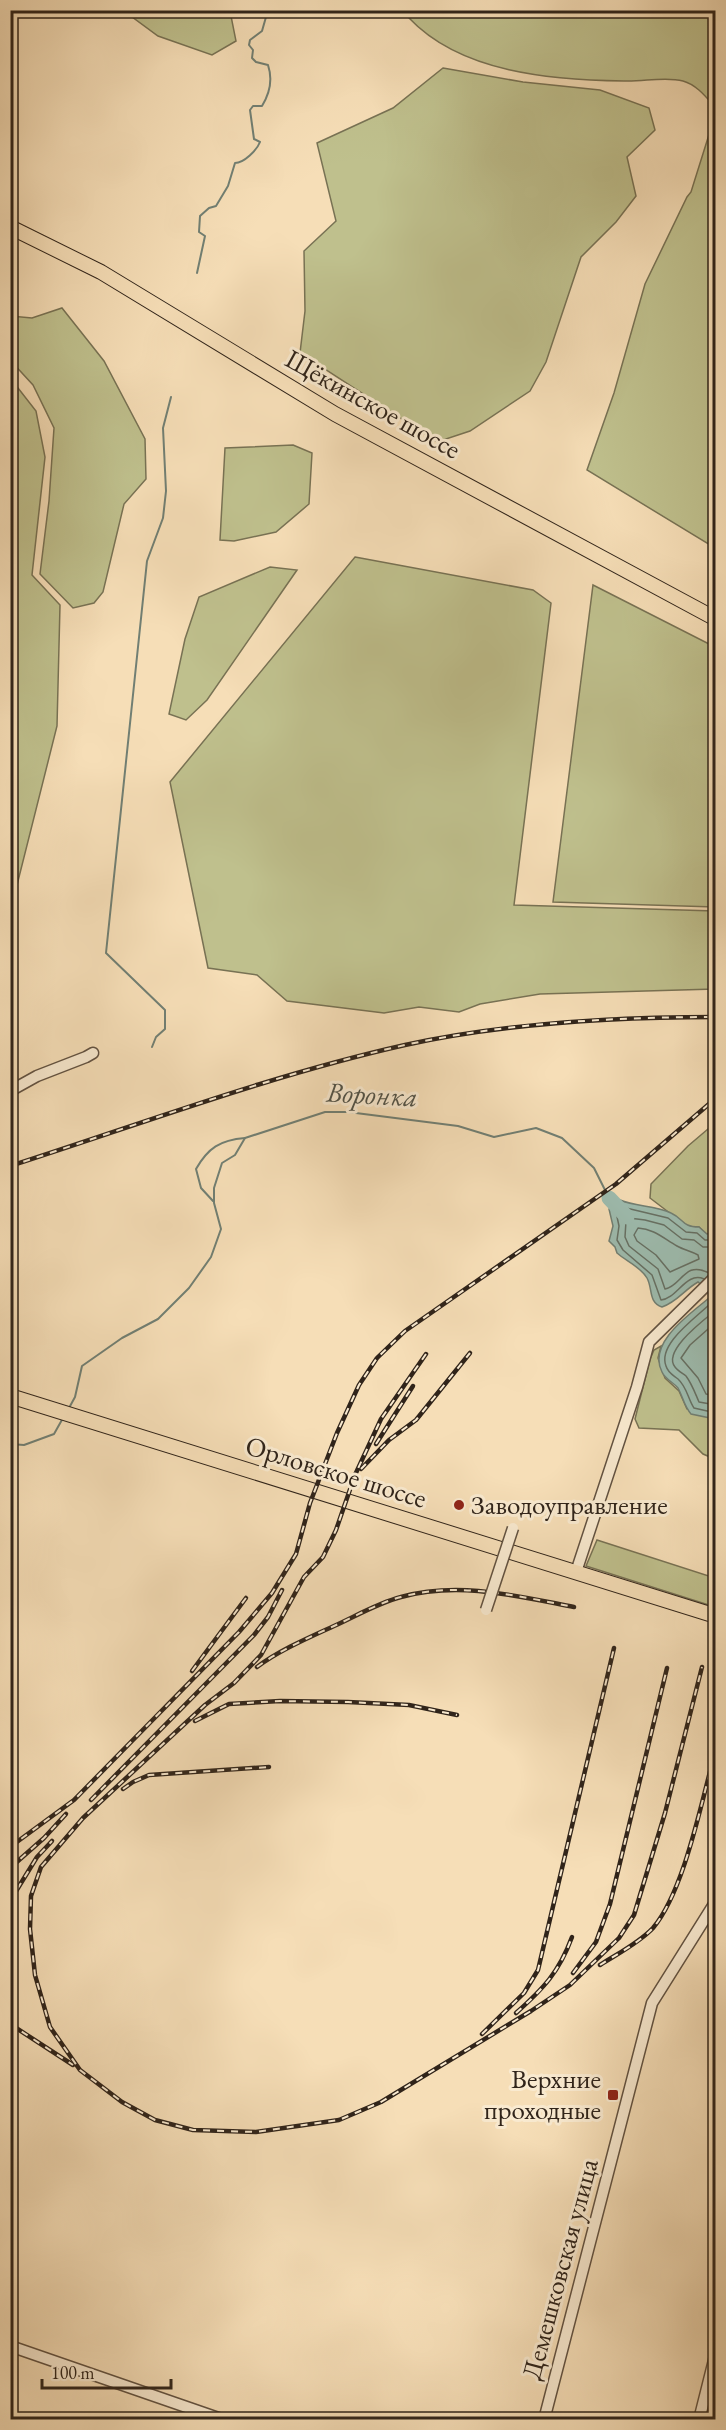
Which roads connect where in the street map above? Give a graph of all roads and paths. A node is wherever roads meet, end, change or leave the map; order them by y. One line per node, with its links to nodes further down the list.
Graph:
1 (10, 227): 2 (main road, Щёкинское шоссе)
2 (716, 619)
3 (93, 1053): 4 (street)
4 (10, 1091)
5 (716, 1276): 8 (street)
6 (10, 1396): 8 (main road, Орловское шоссе)
7 (513, 1528): 9 (street, bridge)
8 (576, 1572): 10 (main road, Орловское шоссе)
9 (486, 1610)
10 (716, 1616)
11 (716, 1900): 16 (street, Демешковская улица)
12 (10, 2346): 15 (street)
13 (716, 2352): 14 (street)
14 (714, 2365): 17 (street)
15 (224, 2420)
16 (544, 2420)
17 (699, 2420)

